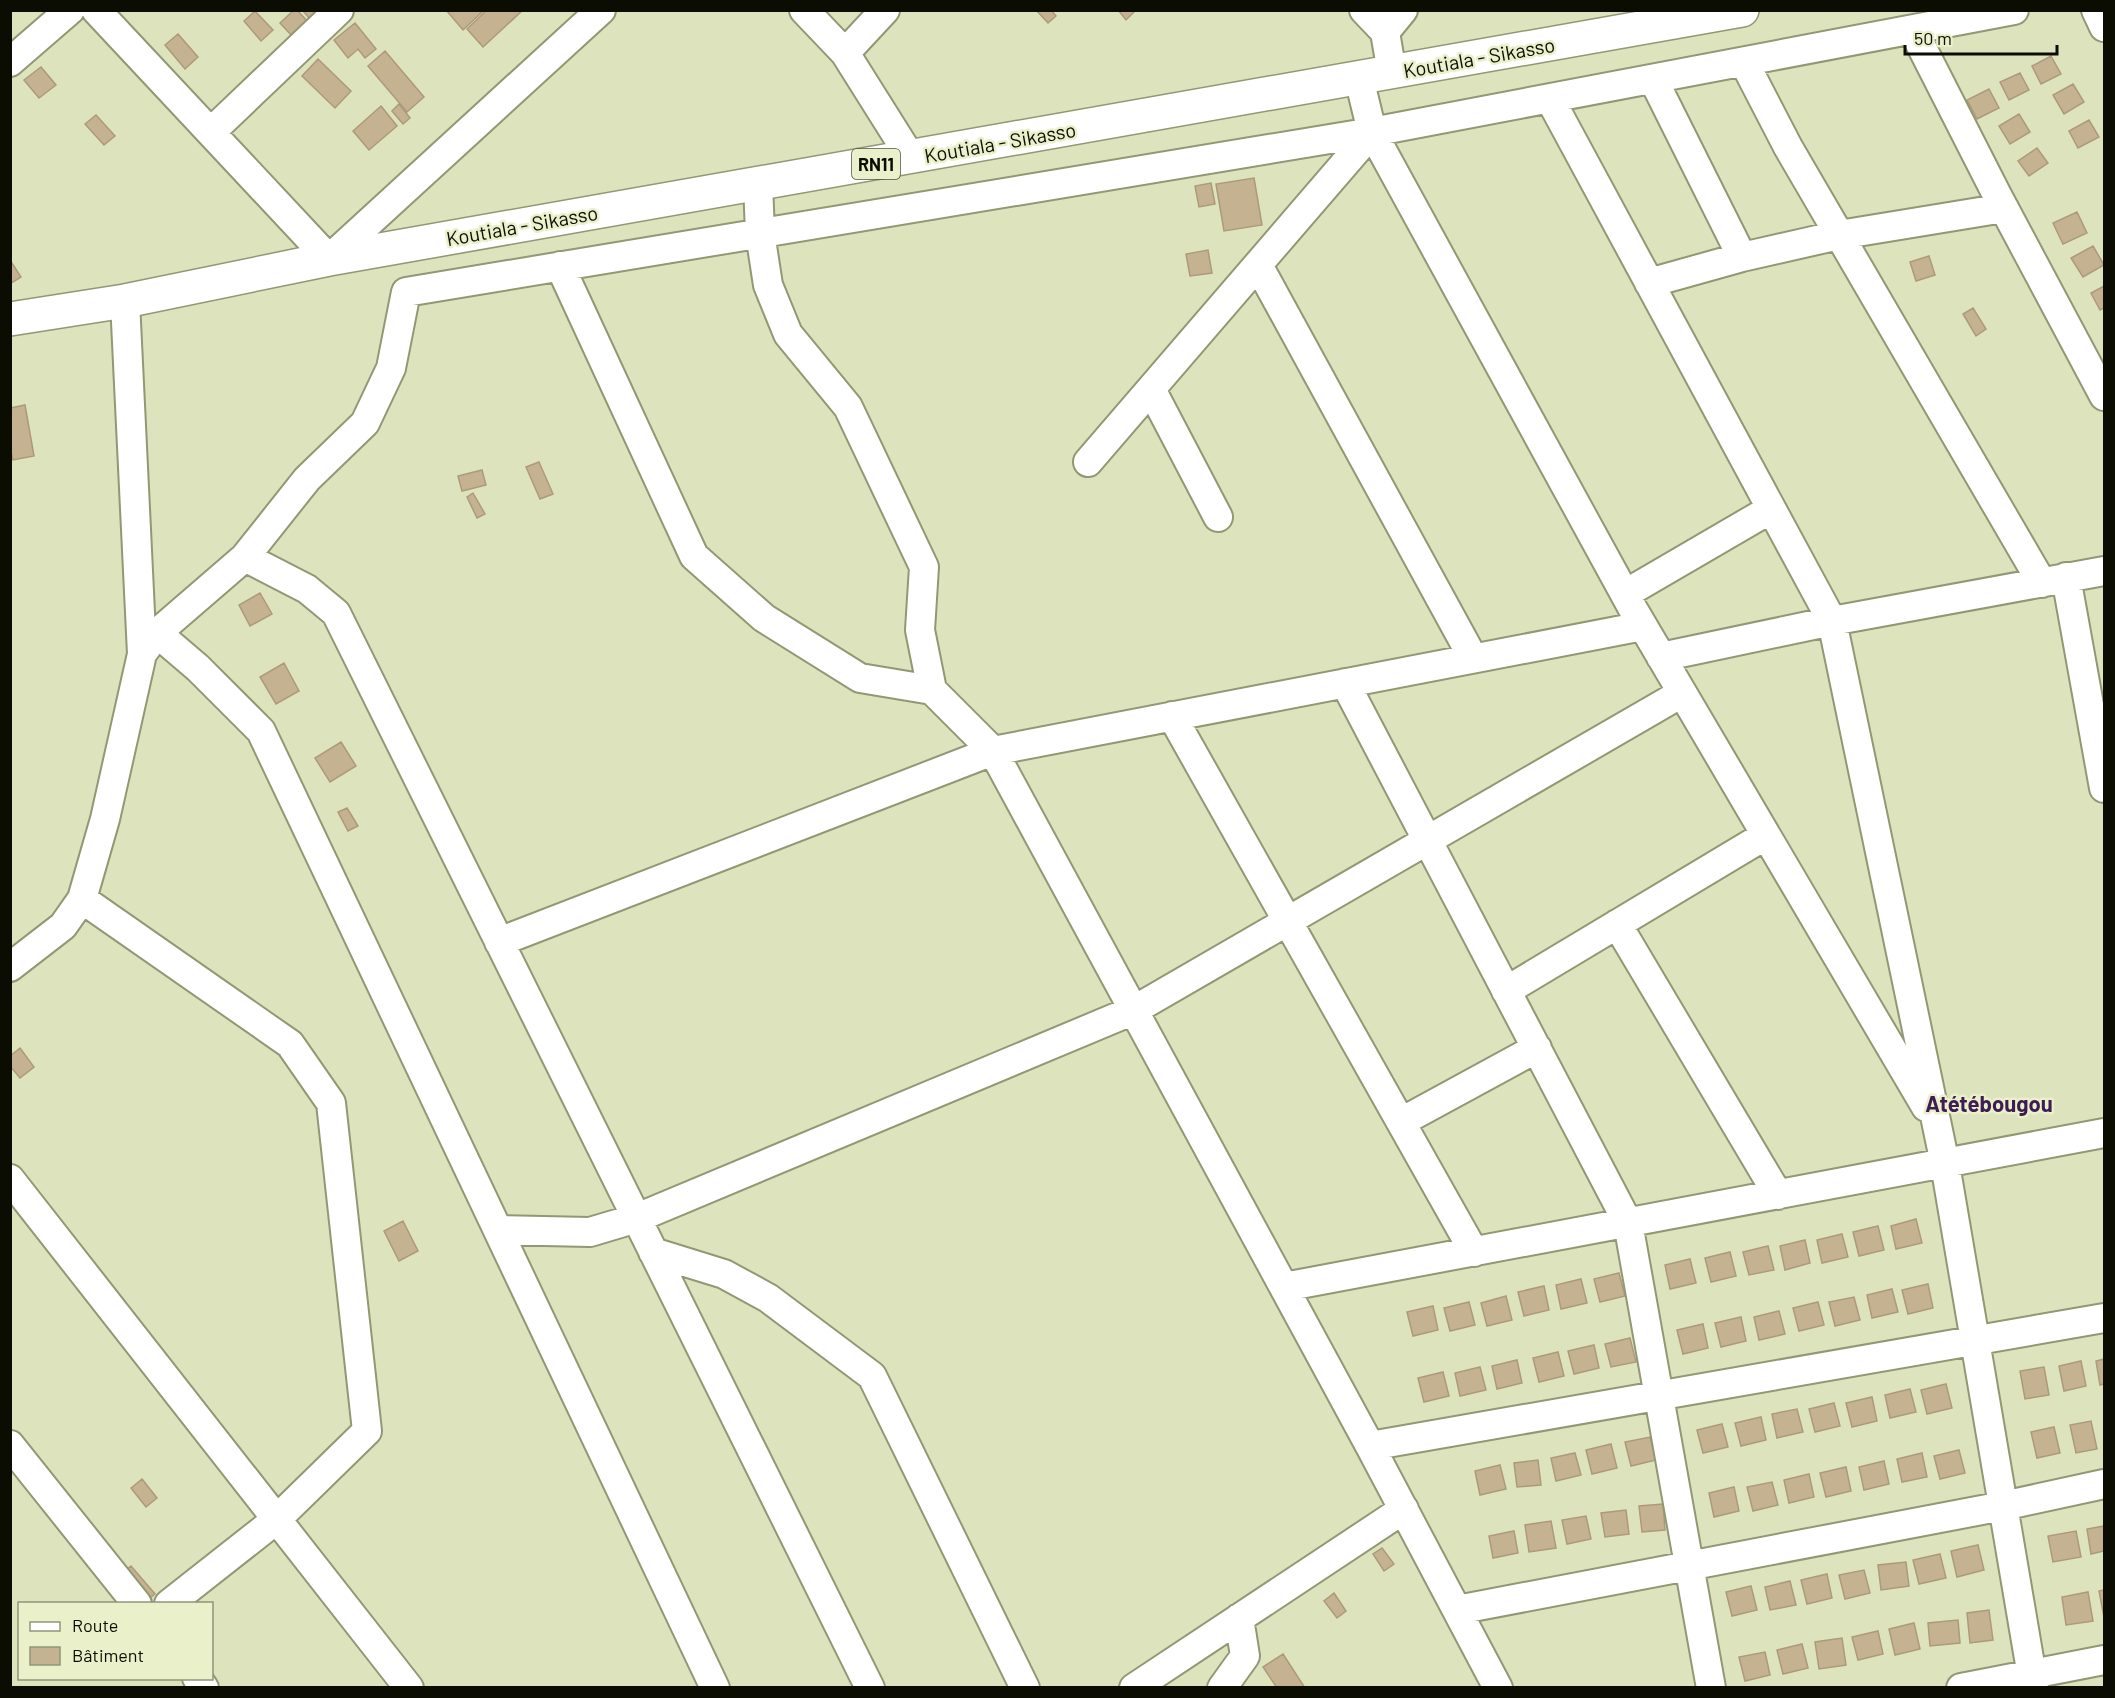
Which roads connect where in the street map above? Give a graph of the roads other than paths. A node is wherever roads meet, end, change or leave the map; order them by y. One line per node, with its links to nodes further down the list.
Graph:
1 (70, 10): 15 (street)
2 (96, 10): 21 (street)
3 (339, 10): 21 (street)
4 (601, 10): 29 (street)
5 (804, 10): 14 (street)
6 (885, 10): 14 (street)
7 (1364, 10): 11 (street)
8 (1743, 10): 17 (main road, Koutiala - Sikasso / RN11)
9 (2014, 10): 13 (street)
10 (2096, 10): 12 (street)
11 (1394, 21): 17 (street)
12 (2104, 27)
13 (1913, 30): 16 (street); 25 (street)
14 (845, 53): 23 (street)
15 (10, 62)
16 (1744, 62): 19 (street); 27 (street)
17 (1392, 72): 18 (main road, Koutiala - Sikasso / RN11)
18 (1359, 78): 22 (street); 23 (main road, Koutiala - Sikasso / RN11)
19 (1653, 79): 20 (street); 28 (street)
20 (1550, 99): 22 (street); 32 (street)
21 (211, 132): 29 (street)
22 (1372, 132): 26 (street); 30 (street); 43 (street)
23 (911, 158): 24 (main road, Koutiala - Sikasso / RN11)
24 (758, 183): 26 (street); 29 (main road, Koutiala - Sikasso / RN11)
25 (2004, 208): 27 (street); 36 (street)
26 (760, 233): 31 (street); 50 (street)
27 (1839, 235): 28 (street); 42 (street)
28 (1742, 257): 32 (street)
29 (329, 259): 33 (main road, Koutiala - Sikasso / RN11)
30 (1258, 265): 35 (street); 48 (street)
31 (560, 266): 40 (street); 50 (street)
32 (1649, 283): 38 (street)
33 (125, 301): 34 (main road, Koutiala - Sikasso / RN11); 46 (street)
34 (10, 319)
35 (1151, 388): 37 (street); 39 (street)
36 (2104, 396)
37 (1088, 462)
38 (1771, 509): 43 (street); 44 (street)
39 (1218, 517)
40 (245, 557): 46 (street); 60 (street)
41 (2104, 571): 42 (street)
42 (2054, 580): 44 (street); 54 (street)
43 (1625, 594): 45 (street)
44 (1832, 621): 47 (street); 66 (street)
45 (1643, 626): 47 (street); 48 (street)
46 (149, 643): 57 (street); 73 (street)
47 (1661, 657): 51 (street)
48 (1473, 658): 49 (street)
49 (1345, 683): 52 (street); 56 (street)
50 (932, 690): 53 (street)
51 (1682, 693): 55 (street); 56 (street)
52 (1172, 716): 53 (street); 58 (street)
53 (993, 750): 60 (street); 63 (street)
54 (2104, 788)
55 (1766, 835): 59 (street); 66 (street)
56 (1428, 840): 58 (street); 62 (street)
57 (82, 899): 61 (street); 85 (street)
58 (1288, 921): 63 (street); 65 (street)
59 (1617, 924): 62 (street); 70 (street)
60 (499, 942): 71 (street)
61 (10, 967)
62 (1506, 991): 64 (street)
63 (1134, 1010): 71 (street); 76 (street)
64 (1537, 1048): 65 (street); 72 (street)
65 (1401, 1122): 75 (street)
66 (1937, 1127): 68 (street)
67 (2104, 1133): 68 (street)
68 (1945, 1164): 70 (street); 78 (street)
69 (10, 1179): 85 (street)
70 (1778, 1195): 72 (street)
71 (637, 1218): 73 (street); 74 (street)
72 (1628, 1223): 75 (street); 79 (street)
73 (498, 1230): 95 (street)
74 (653, 1252): 96 (street); 97 (street)
75 (1474, 1252): 76 (street)
76 (1284, 1287): 81 (street)
77 (2104, 1318): 78 (street)
78 (1975, 1341): 79 (street); 83 (street)
79 (1659, 1395): 81 (street); 86 (street)
80 (10, 1445): 87 (street)
81 (1370, 1446): 84 (street)
82 (2104, 1484): 83 (street)
83 (2003, 1506): 86 (street); 92 (street)
84 (1404, 1509): 89 (street); 90 (street)
85 (277, 1519): 88 (street); 94 (street)
86 (1689, 1566): 89 (street); 100 (street)
87 (135, 1602)
88 (172, 1602)
89 (1457, 1610): 93 (street)
90 (1239, 1617): 98 (street); 99 (street)
91 (2104, 1660): 92 (street)
92 (2032, 1681): 101 (street)
93 (1492, 1685)
94 (409, 1688)
95 (715, 1688)
96 (870, 1688)
97 (1025, 1688)
98 (1134, 1688)
99 (1222, 1688)
100 (1711, 1688)
101 (1961, 1688)

